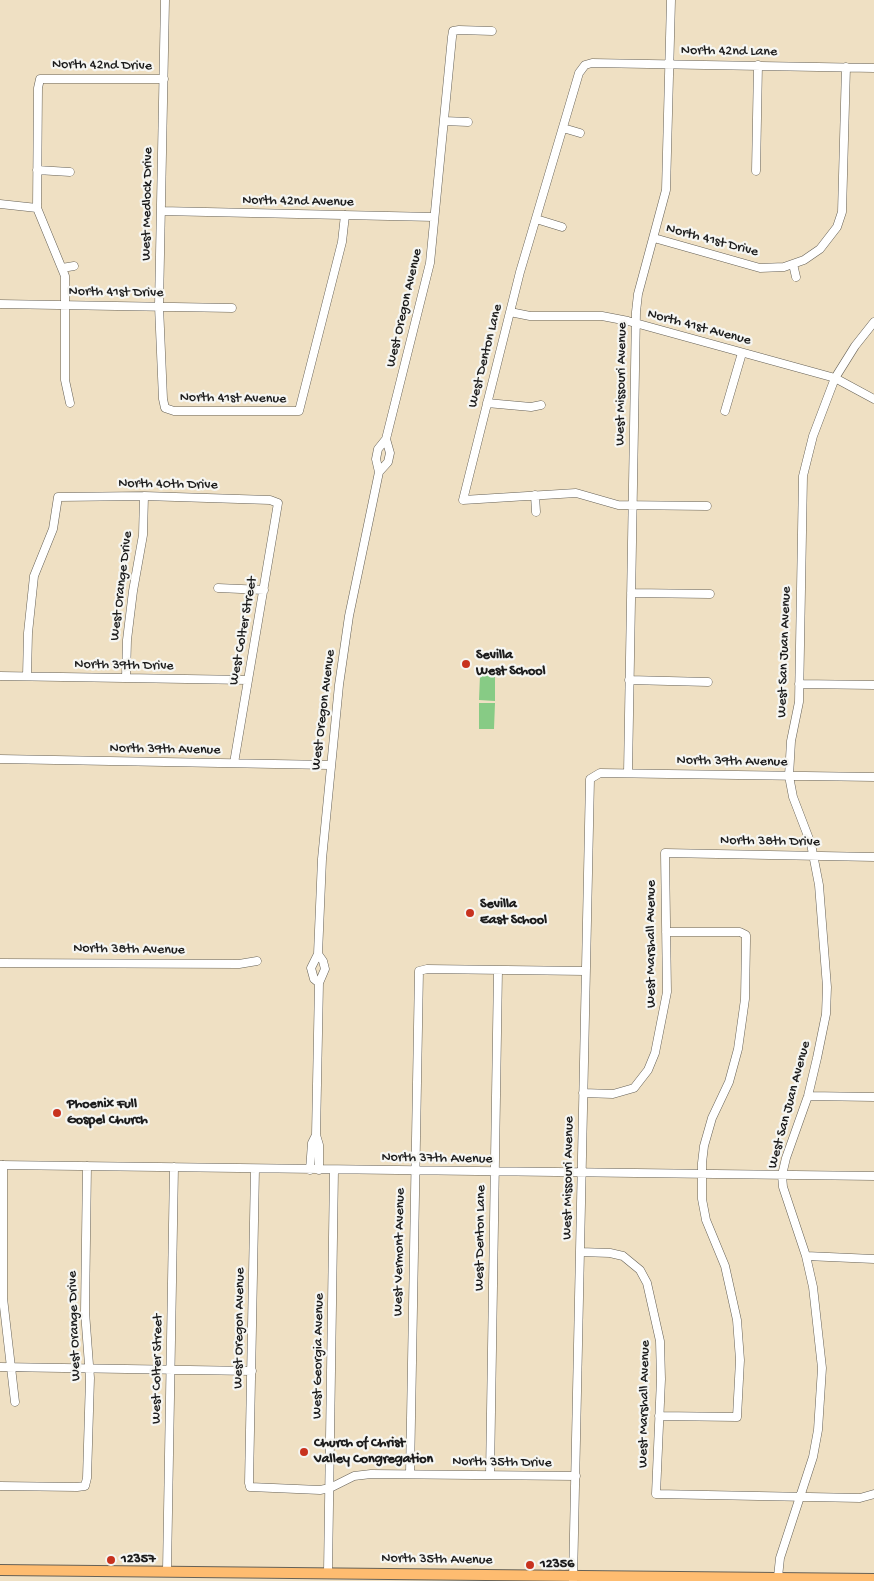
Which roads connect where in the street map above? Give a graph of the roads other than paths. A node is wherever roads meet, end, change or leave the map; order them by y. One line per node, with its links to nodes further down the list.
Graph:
1 (165, 0): 9 (street, West Medlock Drive)
2 (671, 0): 4 (street, West Missouri Avenue)
3 (492, 31): 10 (street, West Oregon Avenue)
4 (670, 64): 5 (street, North 42nd Lane); 6 (street, North 42nd Lane); 24 (street, West Missouri Avenue)
5 (584, 65): 12 (street, West Denton Lane)
6 (758, 66): 7 (street, North 42nd Lane); 15 (street)
7 (846, 67): 8 (street, North 42nd Lane); 25 (street, North 41st Drive)
8 (874, 68)
9 (164, 79): 14 (street, North 42nd Drive); 19 (street, West Medlock Drive)
10 (444, 120): 11 (street); 21 (street, West Oregon Avenue)
11 (468, 122)
12 (562, 128): 13 (street); 22 (street, West Denton Lane)
13 (580, 133)
14 (37, 170): 16 (street); 18 (street)
15 (756, 171)
16 (70, 172)
17 (0, 204): 18 (street)
18 (37, 208): 27 (street)
19 (161, 211): 20 (street, North 42nd Avenue); 31 (street, West Medlock Drive)
20 (345, 215): 21 (street, North 42nd Avenue); 42 (street, North 41st Avenue)
21 (434, 217): 64 (street, West Oregon Avenue)
22 (536, 219): 23 (street); 33 (street, West Denton Lane)
23 (562, 227)
24 (654, 238): 25 (street, North 41st Drive); 35 (street, West Missouri Avenue)
25 (793, 264): 28 (street)
26 (74, 266): 27 (street)
27 (62, 268): 30 (street)
28 (796, 277)
29 (0, 304): 30 (street, North 41st Drive)
30 (66, 305): 31 (street, North 41st Drive); 39 (street)
31 (159, 306): 32 (street, North 41st Drive); 42 (street, West Medlock Drive)
32 (232, 308)
33 (510, 312): 35 (street, North 41st Avenue); 40 (street, West Denton Lane)
34 (874, 322): 37 (street, West San Juan Avenue)
35 (635, 324): 36 (street, North 41st Avenue); 47 (street, West Missouri Avenue)
36 (742, 353): 37 (street, North 41st Avenue); 43 (street)
37 (835, 378): 38 (street, North 41st Avenue); 60 (street, West San Juan Avenue)
38 (874, 399)
39 (70, 403)
40 (487, 403): 41 (street); 45 (street, West Denton Lane)
41 (541, 405)
42 (165, 408)
43 (725, 411)
44 (144, 496): 46 (street, North 40th Drive); 55 (street, North 40th Drive); 56 (street, West Orange Drive)
45 (535, 496): 47 (street); 49 (street)
46 (278, 503): 51 (street, West Colter Street)
47 (633, 505): 48 (street); 52 (street, West Missouri Avenue)
48 (707, 506)
49 (536, 512)
50 (218, 588): 51 (street)
51 (264, 590): 57 (street, West Colter Street)
52 (631, 593): 53 (street); 58 (street, West Missouri Avenue)
53 (710, 594)
54 (0, 676): 55 (street, North 39th Drive)
55 (27, 676): 56 (street, North 39th Drive)
56 (126, 678): 57 (street, North 39th Drive)
57 (248, 680): 63 (street, West Colter Street)
58 (629, 680): 59 (street); 65 (street, West Missouri Avenue)
59 (708, 682)
60 (799, 684): 61 (street); 66 (street, West San Juan Avenue)
61 (874, 685)
62 (0, 760): 63 (street, North 39th Avenue)
63 (234, 763): 64 (street, North 39th Avenue)
64 (329, 765): 73 (street, West Oregon Avenue)
65 (628, 773): 66 (street, North 39th Avenue); 67 (street, North 39th Avenue)
66 (789, 776): 68 (street, North 39th Avenue); 70 (street, West San Juan Avenue)
67 (592, 777): 77 (street, West Missouri Avenue)
68 (874, 777)
69 (665, 853): 70 (street, North 38th Drive); 72 (street, West Marshall Avenue)
70 (813, 856): 71 (street, North 38th Drive); 80 (street, West San Juan Avenue)
71 (874, 857)
72 (666, 932): 79 (street, West Marshall Avenue); 93 (street)
73 (318, 954): 78 (street, West Oregon Avenue); 78 (street, West Oregon Avenue)
74 (256, 961): 75 (street, North 38th Avenue)
75 (0, 962)
76 (498, 970): 77 (street); 90 (street, West Vermont Avenue); 91 (street, West Denton Lane)
77 (585, 971): 79 (street, West Missouri Avenue)
78 (319, 983): 82 (street, West Oregon Avenue)
79 (583, 1093): 92 (street, West Missouri Avenue)
80 (808, 1096): 81 (street); 94 (street, West San Juan Avenue)
81 (874, 1097)
82 (316, 1135): 87 (street, West Oregon Avenue); 88 (street, West Oregon Avenue)
83 (2, 1165): 84 (street, North 37th Avenue); 102 (street)
84 (88, 1166): 85 (street, North 37th Avenue); 103 (street, West Orange Drive)
85 (174, 1167): 86 (street, North 37th Avenue); 104 (street, West Colter Street)
86 (255, 1168): 87 (street, North 37th Avenue); 105 (street, West Oregon Avenue)
87 (310, 1170): 88 (street, North 37th Avenue)
88 (319, 1170): 89 (street, North 37th Avenue)
89 (334, 1170): 90 (street, North 37th Avenue); 113 (street, West Georgia Avenue)
90 (414, 1171): 91 (street, North 37th Avenue); 108 (street, West Vermont Avenue)
91 (494, 1172): 92 (street, North 37th Avenue); 109 (street, West Denton Lane)
92 (582, 1173): 93 (street, North 37th Avenue); 96 (street, West Missouri Avenue)
93 (702, 1174): 94 (street, North 37th Avenue); 107 (street)
94 (782, 1175): 95 (street, North 37th Avenue); 98 (street, West San Juan Avenue)
95 (874, 1176)
96 (580, 1252): 100 (street); 110 (street, West Missouri Avenue)
97 (636, 1254): 100 (street)
98 (806, 1256): 99 (street); 115 (street, West San Juan Avenue)
99 (874, 1260)
100 (630, 1261): 107 (street, West Marshall Avenue)
101 (0, 1367): 102 (street)
102 (10, 1367): 103 (street); 106 (street)
103 (89, 1368): 104 (street); 111 (street, West Orange Drive)
104 (170, 1369): 105 (street); 117 (street, West Colter Street)
105 (252, 1370): 112 (street, West Oregon Avenue)
106 (15, 1402)
107 (659, 1416): 115 (street, West Marshall Avenue)
108 (410, 1474): 109 (street, North 35th Drive); 113 (street, North 35th Drive)
109 (490, 1475): 110 (street, North 35th Drive)
110 (576, 1476): 120 (street, West Missouri Avenue)
111 (0, 1486)
112 (250, 1487): 113 (street, North 35th Drive)
113 (330, 1488): 118 (street, West Georgia Avenue)
114 (874, 1494): 115 (street)
115 (801, 1497): 119 (street, West San Juan Avenue)
116 (0, 1570): 117 (main road, North 35th Avenue)
117 (167, 1570): 118 (main road, North 35th Avenue)
118 (328, 1572): 120 (main road, North 35th Avenue)
119 (778, 1577): 120 (main road, North 35th Avenue); 121 (main road, North 35th Avenue)
120 (573, 1578)
121 (874, 1579)

